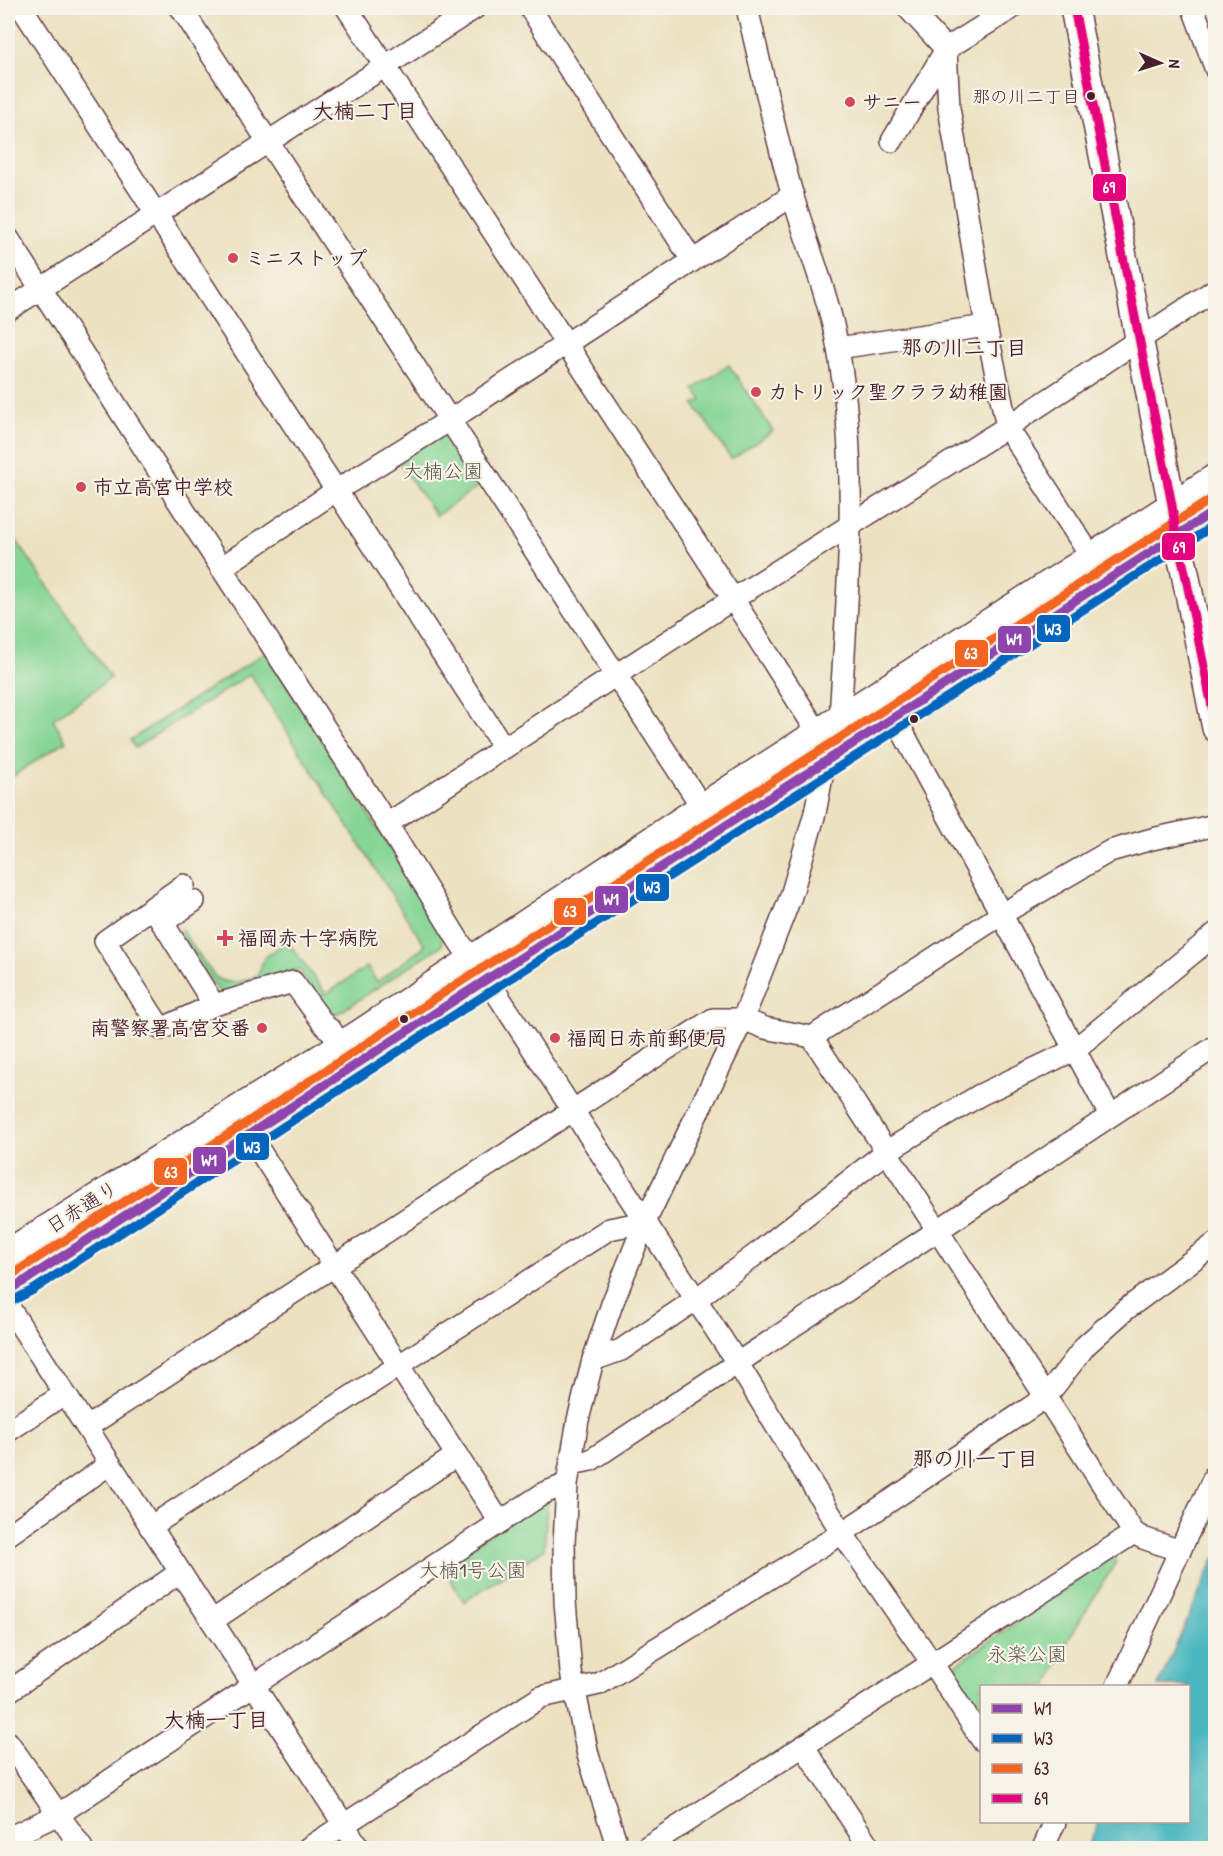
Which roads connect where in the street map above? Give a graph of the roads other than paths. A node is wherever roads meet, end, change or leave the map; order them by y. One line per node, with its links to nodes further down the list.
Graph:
1 (22, 8): 17 (street)
2 (181, 8): 15 (street)
3 (347, 8): 12 (street)
4 (475, 8): 12 (street)
5 (530, 8): 19 (street)
6 (747, 8): 16 (street)
7 (908, 8): 11 (street)
8 (1012, 8): 11 (street)
9 (1074, 8): 24 (main road)
10 (1193, 8): 13 (street)
11 (946, 49): 14 (street); 23 (street)
12 (385, 66): 15 (street); 25 (street)
13 (1215, 70)
14 (892, 141)
15 (268, 142): 17 (street); 27 (street)
16 (793, 195): 19 (street); 26 (street)
17 (156, 215): 20 (street); 30 (street)
18 (8, 238): 20 (street)
19 (692, 260): 25 (street)
20 (41, 288): 22 (street); 36 (street)
21 (1215, 289): 24 (street)
22 (8, 310)
23 (986, 326): 26 (street); 28 (street)
24 (1138, 339): 28 (street); 31 (main road)
25 (565, 343): 27 (street); 37 (street)
26 (838, 348): 33 (street)
27 (450, 420): 30 (street); 38 (street)
28 (1007, 427): 33 (street); 35 (street)
29 (1215, 477): 31 (main road, 日赤通り)
30 (337, 490): 36 (street); 42 (street)
31 (1172, 505): 34 (main road); 35 (main road, 日赤通り)
32 (1215, 510): 34 (main road, 日赤通り)
33 (851, 524): 37 (street); 40 (street)
34 (1176, 536): 39 (main road, 日赤通り); 41 (main road)
35 (1092, 558): 40 (main road, 日赤通り)
36 (221, 568): 45 (street)
37 (733, 599): 38 (street); 40 (street)
38 (616, 675): 42 (street); 44 (street)
39 (894, 716): 43 (main road, 日赤通り); 48 (street)
40 (829, 726): 44 (main road, 日赤通り)
41 (1215, 728)
42 (504, 748): 45 (street)
43 (825, 761): 51 (main road, 日赤通り); 53 (street)
44 (702, 807): 51 (main road, 日赤通り)
45 (387, 824): 51 (street)
46 (1215, 825): 48 (street)
47 (189, 893): 49 (street)
48 (1002, 914): 54 (street); 56 (street)
49 (157, 915): 52 (street); 52 (street)
50 (1215, 933): 56 (street)
51 (479, 970): 57 (main road, 日赤通り); 58 (street)
52 (214, 1005): 57 (street)
53 (743, 1019): 54 (street); 58 (street); 63 (street)
54 (812, 1037): 62 (street)
55 (1215, 1046): 60 (street)
56 (1074, 1050): 60 (street); 62 (street)
57 (346, 1057): 59 (main road, 日赤通り); 61 (main road, 日赤通り)
58 (572, 1110): 63 (street); 67 (street)
59 (234, 1112): 61 (street); 66 (main road, 日赤通り)
60 (1110, 1115): 64 (street)
61 (250, 1135): 67 (street); 68 (main road, 日赤通り)
62 (887, 1151): 64 (street); 69 (street)
63 (645, 1222): 69 (street); 71 (street); 73 (street)
64 (937, 1230): 72 (street); 75 (street)
65 (1215, 1244): 75 (street)
66 (8, 1253)
67 (333, 1266): 73 (street); 76 (street)
68 (8, 1290)
69 (695, 1300): 71 (street); 72 (street)
70 (8, 1306): 74 (street)
71 (593, 1360): 81 (street)
72 (738, 1364): 81 (street); 84 (street)
73 (399, 1366): 78 (street); 83 (street)
74 (64, 1394): 76 (street); 77 (street)
75 (1046, 1397): 84 (street); 85 (street)
76 (87, 1427): 79 (street)
77 (8, 1431)
78 (457, 1455): 82 (street); 89 (street)
79 (110, 1464): 83 (street); 86 (street)
80 (1215, 1473): 87 (street)
81 (569, 1474): 82 (street); 93 (street)
82 (500, 1522): 92 (street)
83 (150, 1527): 88 (street)
84 (842, 1533): 90 (street); 93 (street)
85 (1134, 1533): 87 (street); 90 (street)
86 (8, 1535)
87 (1180, 1551): 91 (street)
88 (180, 1572): 89 (street); 94 (street)
89 (212, 1621): 92 (street)
90 (932, 1662): 95 (street); 97 (street)
91 (1117, 1685)
92 (253, 1686): 98 (street); 101 (street)
93 (574, 1691): 101 (street); 107 (street)
94 (8, 1692)
95 (980, 1738)
96 (8, 1742): 98 (street)
97 (804, 1747): 108 (street); 109 (street)
98 (59, 1814): 102 (street); 104 (street)
99 (1035, 1823): 103 (street)
100 (1054, 1823): 103 (street)
101 (344, 1825): 105 (street); 106 (street)
102 (8, 1838)
103 (1044, 1845)
104 (82, 1848)
105 (308, 1848)
106 (359, 1848)
107 (618, 1848)
108 (645, 1848)
109 (870, 1848)

